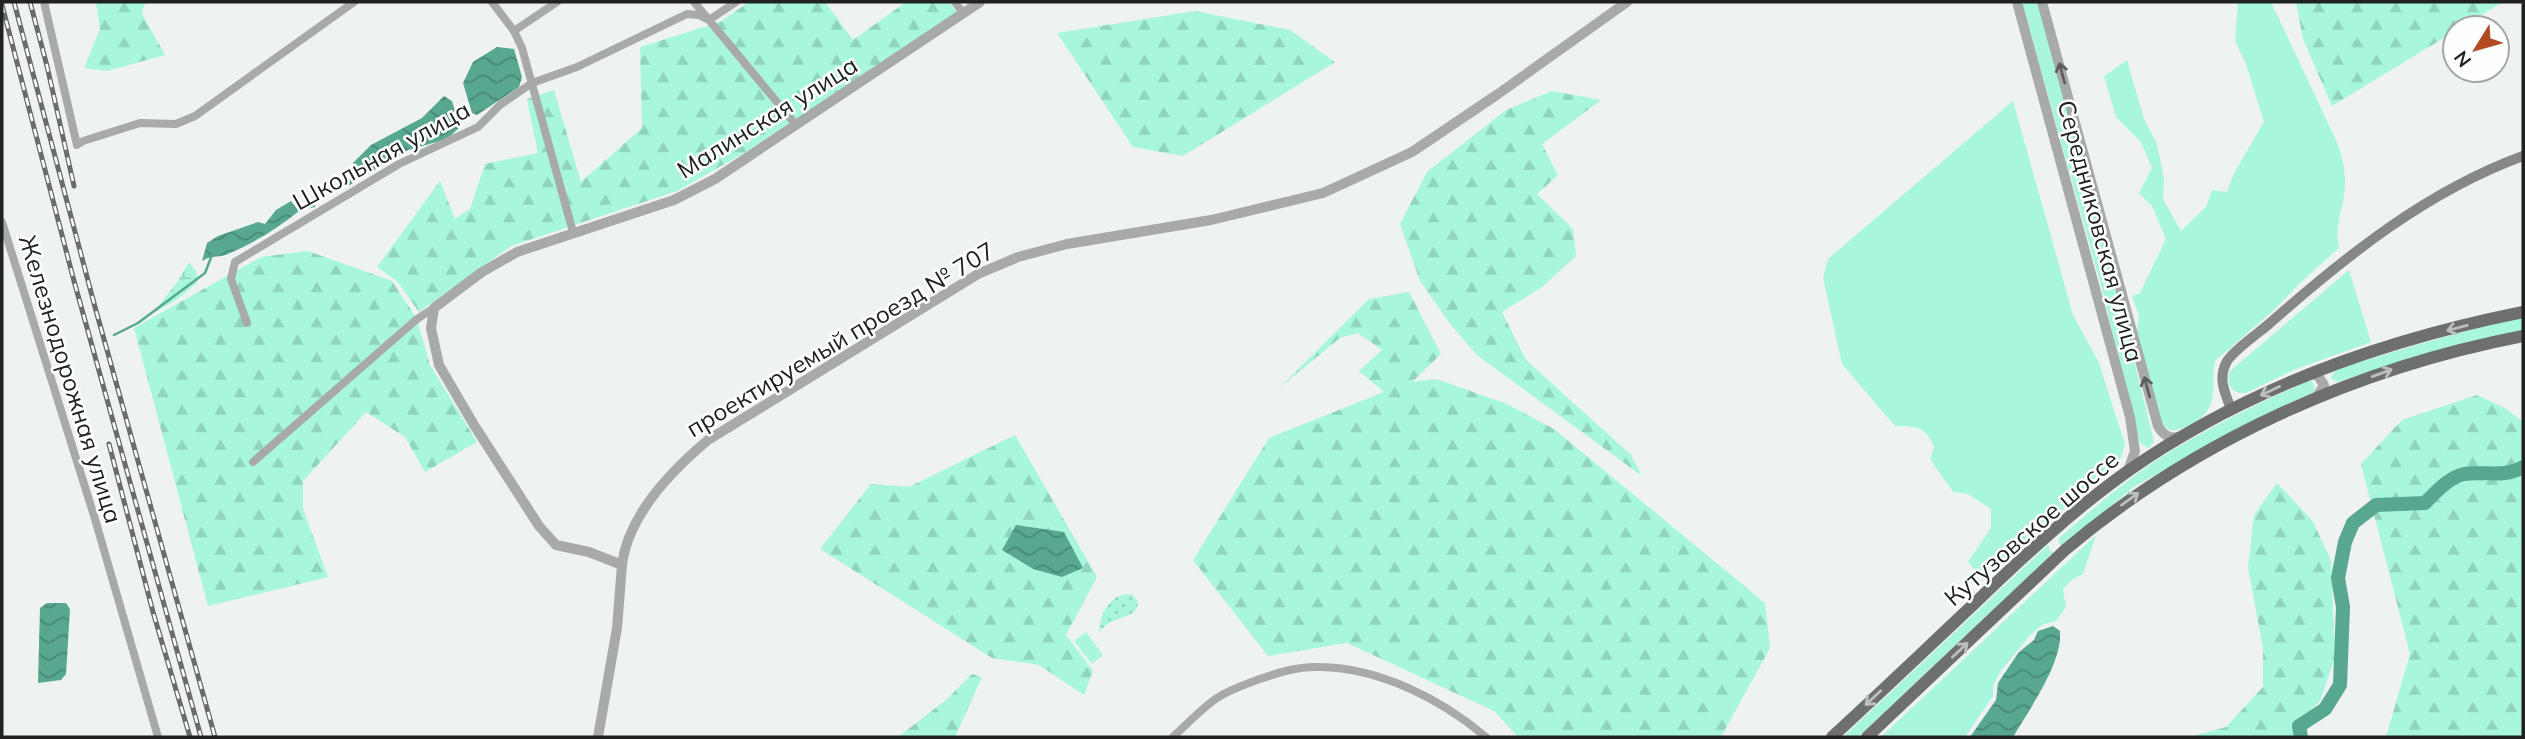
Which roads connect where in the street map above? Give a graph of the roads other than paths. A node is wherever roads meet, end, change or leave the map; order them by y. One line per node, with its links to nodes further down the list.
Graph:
1 (44, 2): 2 (street)
2 (354, 2)
3 (492, 2): 14 (street)
4 (557, 2): 14 (street)
5 (694, 2): 13 (street)
6 (736, 2): 13 (street)
7 (955, 2): 12 (street)
8 (980, 2): 12 (street, Малинская улица)
9 (1627, 2): 32 (street, проектируемый проезд № 707)
10 (2017, 2): 29 (street, Середниковская улица)
11 (2042, 2): 27 (street, Середниковская улица, one-way to 11)
12 (963, 13): 16 (street, Малинская улица)
13 (709, 20): 15 (street, Школьная улица); 16 (street)
14 (514, 31): 15 (street)
15 (532, 83): 19 (street); 22 (street, Школьная улица)
16 (796, 125): 19 (street, Малинская улица)
17 (2523, 156): 26 (main road)
18 (2, 222): 33 (street, Железнодорожная улица)
19 (573, 232): 20 (street, Малинская улица)
20 (434, 308): 28 (street); 32 (street)
21 (2523, 312): 24 (main road, Кутузовское шоссе, one-way to 24)
22 (247, 323)
23 (2523, 336): 25 (main road, Кутузовское шоссе, one-way to 23)
24 (2309, 373): 25 (street); 26 (main road, Кутузовское шоссе, one-way to 26)
25 (2317, 397): 31 (main road, Кутузовское шоссе, one-way to 25)
26 (2231, 409): 27 (main road, Кутузовское шоссе)
27 (2180, 437): 29 (main road, Кутузовское шоссе)
28 (253, 462)
29 (2127, 471): 30 (main road, Кутузовское шоссе)
30 (2050, 534): 31 (main road); 37 (main road, Кутузовское шоссе, one-way to 37)
31 (2065, 550): 38 (main road, Кутузовское шоссе, one-way to 31)
32 (622, 565): 34 (street, проектируемый проезд № 707)
33 (158, 737)
34 (598, 737)
35 (1173, 737): 36 (street)
36 (1486, 737)
37 (1832, 737)
38 (1867, 737)

